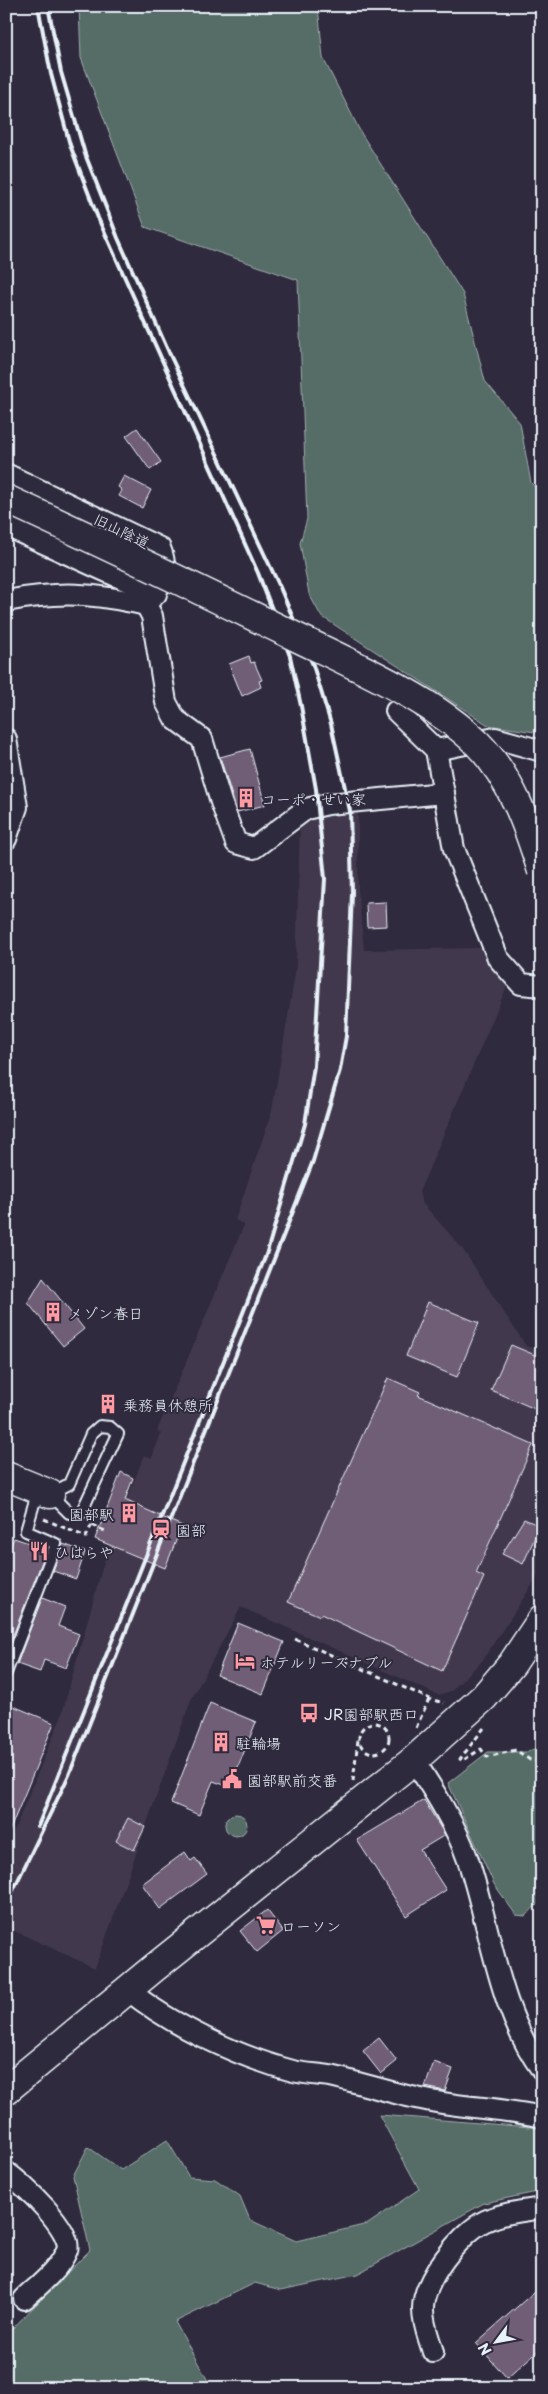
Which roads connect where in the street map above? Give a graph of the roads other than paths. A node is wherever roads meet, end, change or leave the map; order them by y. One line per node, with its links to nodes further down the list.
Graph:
1 (6, 474): 4 (street, 旧山陰道)
2 (6, 499): 12 (street, bridge)
3 (6, 526): 4 (street)
4 (151, 600): 5 (street); 10 (street)
5 (6, 601)
6 (396, 711): 8 (street)
7 (6, 739): 11 (street)
8 (436, 750): 9 (street); 10 (street)
9 (542, 751)
10 (444, 793): 13 (street)
11 (6, 839)
12 (542, 871)
13 (542, 986)
14 (6, 1476): 15 (street)
15 (44, 1492): 15 (lane); 17 (lane)
16 (542, 1620): 18 (street)
17 (6, 1673)
18 (414, 1760): 19 (street); 20 (street)
19 (127, 1990): 21 (street); 22 (street)
20 (542, 2070)
21 (6, 2090)
22 (542, 2116)
23 (6, 2172): 25 (street)
24 (542, 2208): 26 (street)
25 (24, 2299)
26 (433, 2352)

